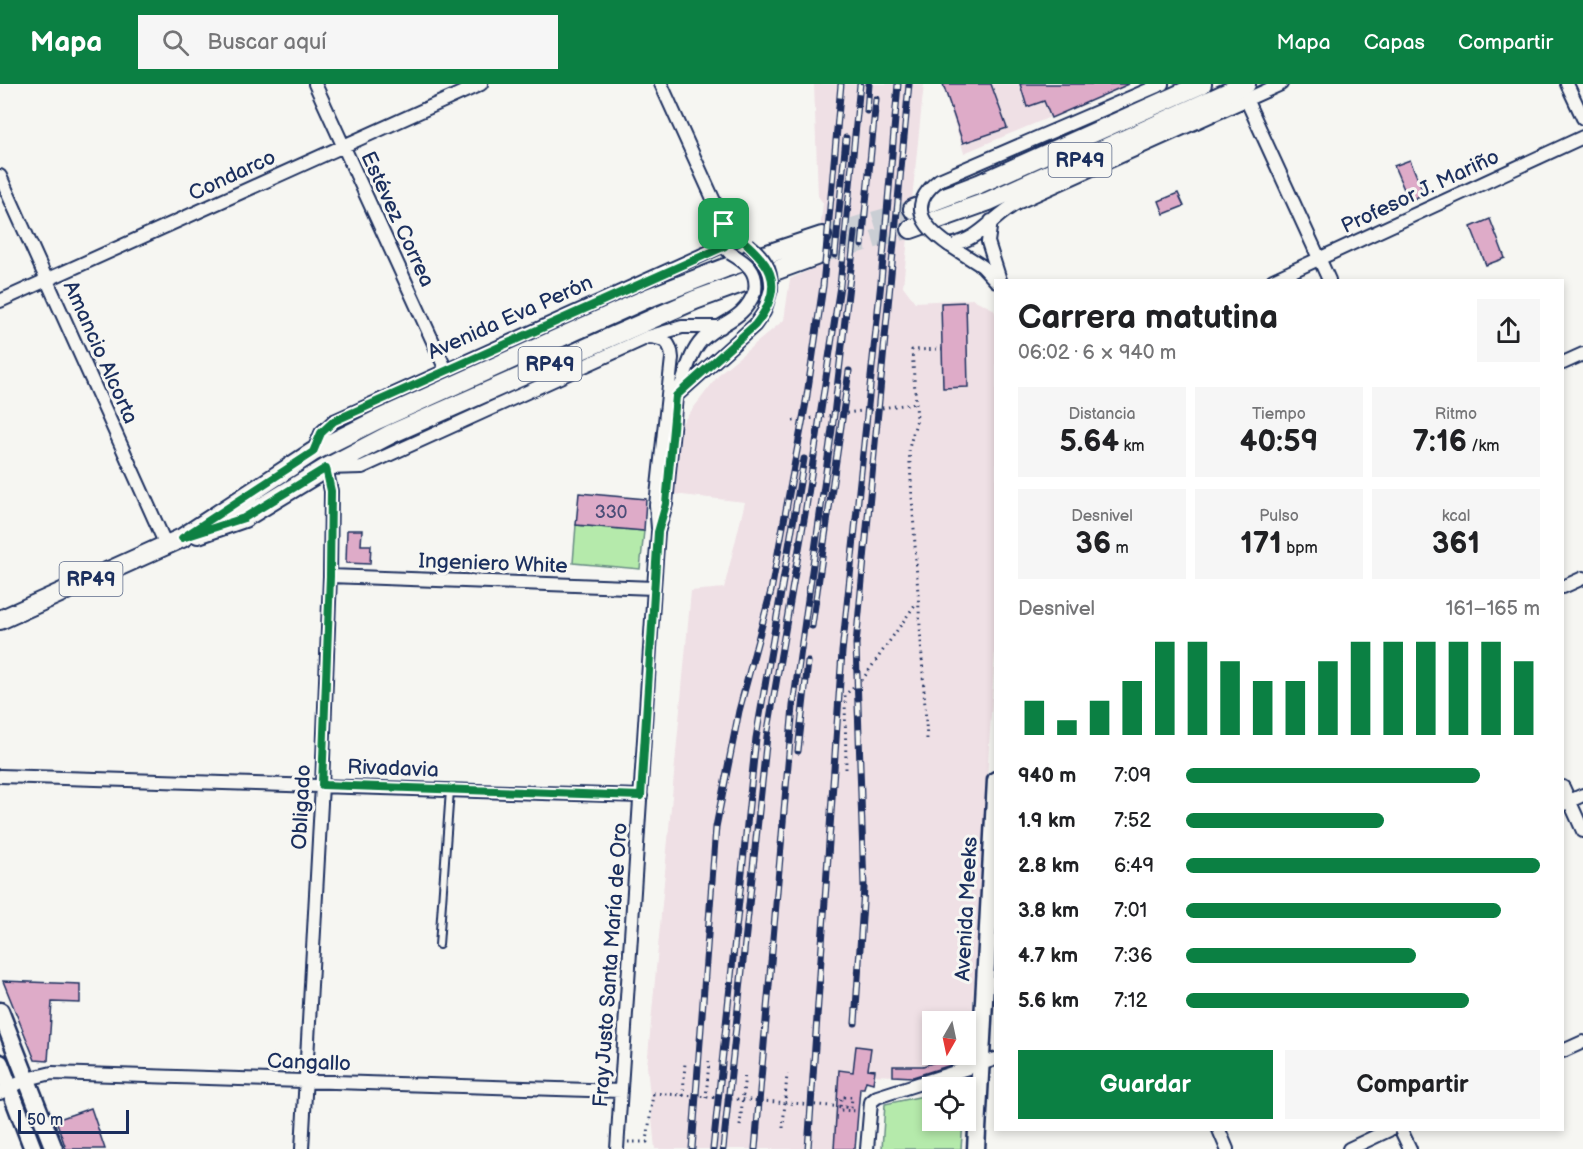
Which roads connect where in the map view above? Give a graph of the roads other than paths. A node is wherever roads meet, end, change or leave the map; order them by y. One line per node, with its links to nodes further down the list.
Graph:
1 (315, 84): 11 (street, Estévez Correa)
2 (481, 84): 11 (street, Condarco)
3 (661, 84): 15 (street)
4 (1162, 84): 18 (street, bridge)
5 (1202, 84): 13 (main road, RP49)
6 (1281, 84): 8 (street)
7 (1567, 84): 9 (street)
8 (1246, 92): 14 (street); 16 (main road, RP49); 20 (street)
9 (1583, 118)
10 (1583, 137): 20 (street, Profesor J. Mariño)
11 (343, 145): 25 (street, Condarco); 31 (street, Estévez Correa)
12 (0, 176): 25 (street, Amancio Alcorta)
13 (913, 209)
14 (991, 220): 18 (street); 22 (street)
15 (724, 224): 17 (street); 19 (street)
16 (911, 229)
17 (744, 241): 19 (street, Avenida Eva Perón); 32 (street, bridge)
18 (949, 245): 21 (street)
19 (728, 249): 27 (street, bridge); 31 (street, Avenida Eva Perón)
20 (1319, 260): 23 (street, Profesor J. Mariño); 24 (street)
21 (996, 279)
22 (997, 279)
23 (1275, 279)
24 (1328, 279)
25 (48, 281): 26 (street, Condarco); 35 (street, Amancio Alcorta)
26 (0, 302)
27 (720, 327): 28 (street); 32 (street)
28 (648, 337): 32 (street, Fray Justo Santa María de Oro); 34 (street)
29 (1583, 354): 30 (street)
30 (1564, 363)
31 (446, 370): 33 (street, Avenida Eva Perón)
32 (672, 399): 39 (street, Fray Justo Santa María de Oro)
33 (313, 452): 34 (main road, RP49); 35 (main road, RP49)
34 (326, 468): 35 (main road, RP49); 36 (street, Obligado)
35 (174, 541): 40 (main road, RP49)
36 (330, 576): 39 (street, Ingeniero White); 42 (street, Obligado)
37 (1583, 578): 38 (street)
38 (1564, 587)
39 (654, 588): 45 (street, Fray Justo Santa María de Oro)
40 (0, 620)
41 (0, 776): 42 (street, Rivadavia)
42 (322, 785): 43 (street, Rivadavia); 57 (street, Obligado)
43 (450, 790): 45 (street, Rivadavia); 49 (lane)
44 (1583, 795): 46 (street)
45 (641, 796): 59 (street, Fray Justo Santa María de Oro)
46 (1566, 803): 48 (street)
47 (994, 814): 55 (street, Avenida Meeks)
48 (1583, 831)
49 (439, 945)
50 (0, 1011): 56 (street)
51 (1583, 1042): 52 (street)
52 (1564, 1051)
53 (994, 1060): 55 (street)
54 (0, 1063): 58 (street)
55 (979, 1066): 67 (street); 68 (street, Avenida Meeks)
56 (27, 1079): 57 (street, Cangallo); 58 (street, Cangallo); 65 (street)
57 (306, 1081): 59 (street, Cangallo); 66 (street, Obligado)
58 (5, 1090): 64 (street)
59 (621, 1091): 63 (street, Fray Justo Santa María de Oro)
60 (1219, 1131): 69 (street)
61 (1387, 1131): 70 (street)
62 (1401, 1131): 71 (street)
63 (617, 1146)
64 (33, 1149)
65 (54, 1149)
66 (302, 1149)
67 (867, 1149)
68 (976, 1149)
69 (1227, 1149)
70 (1349, 1149)
71 (1410, 1149)

